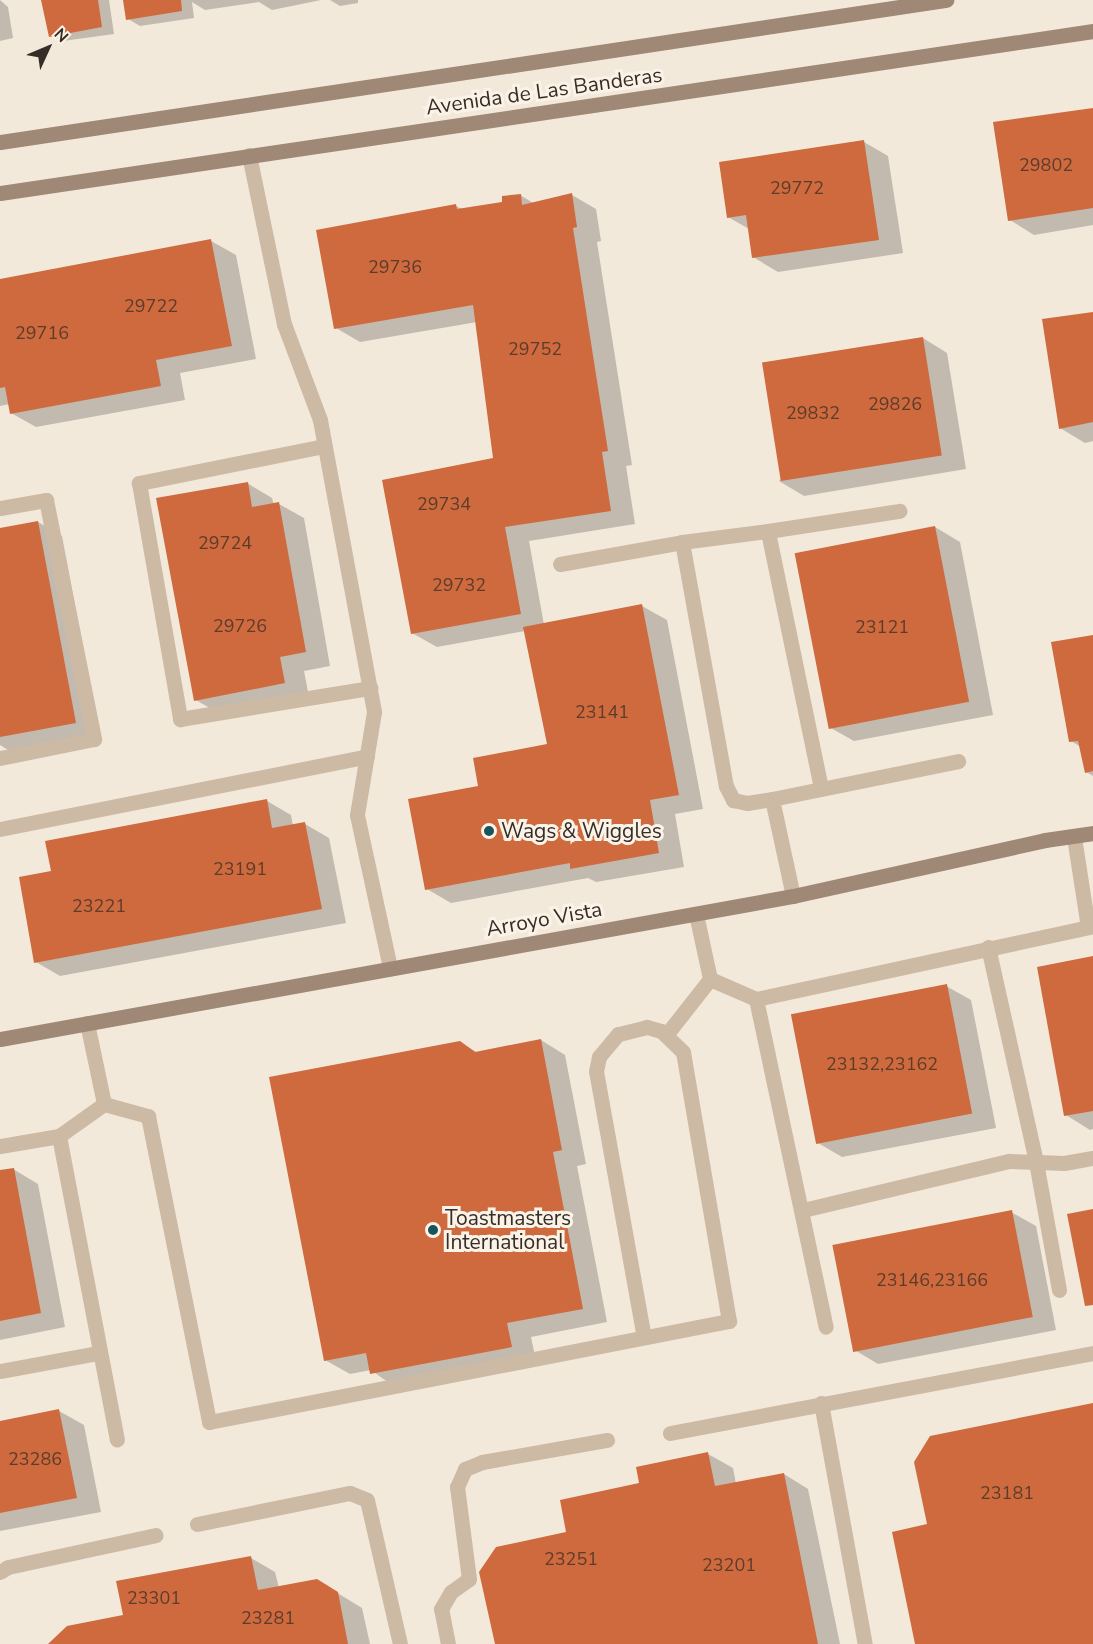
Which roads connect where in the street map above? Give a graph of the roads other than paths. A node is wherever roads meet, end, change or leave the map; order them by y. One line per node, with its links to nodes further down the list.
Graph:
1 (946, 0): 3 (main road, Avenida de Las Banderas)
2 (1093, 31): 4 (main road, Avenida de Las Banderas)
3 (0, 142)
4 (249, 155): 5 (main road, Avenida de Las Banderas); 6 (lane)
5 (0, 192)
6 (324, 446): 12 (lane); 12 (lane)
7 (0, 508): 14 (lane)
8 (898, 511): 9 (lane)
9 (768, 531): 10 (lane); 16 (lane)
10 (682, 542): 11 (lane); 17 (lane)
11 (560, 564)
12 (370, 688): 13 (lane)
13 (367, 756): 18 (lane); 25 (lane)
14 (0, 758)
15 (958, 761): 16 (lane)
16 (821, 788): 17 (lane)
17 (772, 799): 21 (lane)
18 (0, 829)
19 (1093, 833): 20 (main road, Arroyo Vista)
20 (1074, 837): 21 (main road, Arroyo Vista); 23 (lane)
21 (793, 896): 22 (main road, Arroyo Vista)
22 (696, 914): 25 (main road, Arroyo Vista); 26 (lane)
23 (1090, 926): 24 (lane)
24 (988, 947): 27 (lane); 35 (lane)
25 (390, 968): 28 (main road, Arroyo Vista)
26 (710, 979): 27 (lane); 29 (lane)
27 (756, 999): 36 (lane)
28 (87, 1023): 30 (main road, Arroyo Vista); 31 (lane)
29 (666, 1035): 39 (lane); 39 (lane)
30 (0, 1039)
31 (104, 1104): 32 (lane); 39 (lane)
32 (59, 1136): 33 (lane); 40 (lane)
33 (0, 1146)
34 (1093, 1158): 35 (lane)
35 (1036, 1162): 36 (lane); 37 (lane)
36 (803, 1210): 38 (lane)
37 (1059, 1290)
38 (826, 1327)
39 (644, 1337)
40 (98, 1353): 42 (lane); 45 (lane)
41 (1093, 1353): 43 (lane)
42 (0, 1371)
43 (821, 1403): 44 (lane); 52 (lane)
44 (670, 1433)
45 (117, 1440)
46 (607, 1440): 51 (lane)
47 (197, 1524): 50 (lane)
48 (156, 1535): 49 (lane)
49 (0, 1572)
50 (399, 1644)
51 (448, 1644)
52 (865, 1644)

